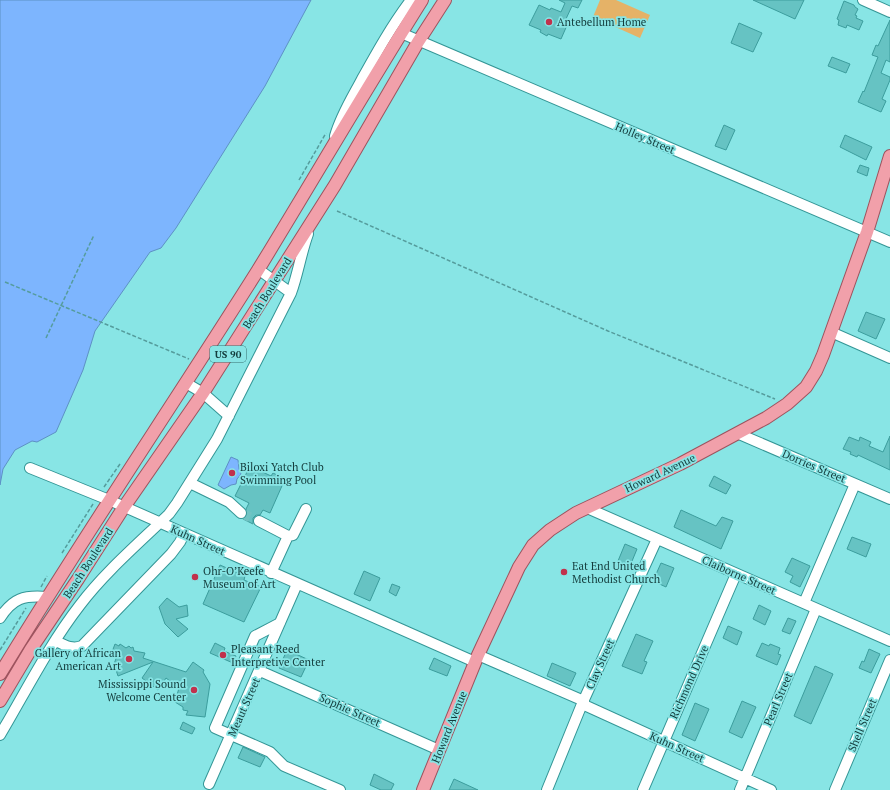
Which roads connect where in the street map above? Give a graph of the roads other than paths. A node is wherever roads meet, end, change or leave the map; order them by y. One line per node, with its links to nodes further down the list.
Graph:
1 (411, 0): 8 (street)
2 (422, 0): 6 (main road, Beach Boulevard / US 90)
3 (445, 0): 7 (main road, Beach Boulevard / US 90)
4 (863, 0): 5 (street)
5 (890, 12)
6 (401, 33): 7 (street, Holley Street); 8 (main road, Beach Boulevard / US 90)
7 (418, 42): 10 (main road, Beach Boulevard / US 90); 11 (street, Holley Street)
8 (332, 149): 13 (main road, Beach Boulevard / US 90)
9 (890, 156): 11 (main road, Howard Avenue)
10 (312, 222): 14 (main road, Beach Boulevard / US 90); 15 (street)
11 (867, 232): 12 (street, Holley Street); 16 (main road, Howard Avenue)
12 (890, 242)
13 (258, 269): 14 (street); 18 (main road, Beach Boulevard / US 90)
14 (274, 281): 15 (street); 19 (main road, Beach Boulevard / US 90)
15 (291, 293): 20 (street)
16 (831, 332): 17 (street); 21 (main road, Howard Avenue)
17 (890, 358)
18 (186, 383): 19 (street); 25 (main road, Beach Boulevard / US 90)
19 (203, 393): 20 (street); 27 (main road, Beach Boulevard / US 90)
20 (229, 416): 23 (street)
21 (739, 434): 24 (street, Dorries Street); 28 (main road, Howard Avenue)
22 (30, 468): 25 (street, Kuhn Street)
23 (190, 483): 30 (street); 32 (street)
24 (855, 484): 26 (street, Dorries Street); 40 (street)
25 (104, 498): 27 (street, Kuhn Street); 39 (main road, Beach Boulevard / US 90)
26 (890, 499)
27 (124, 507): 32 (street, Kuhn Street); 50 (main road, Beach Boulevard / US 90)
28 (587, 508): 35 (street, Claiborne Street); 46 (main road, Howard Avenue)
29 (306, 509): 34 (street)
30 (241, 513)
31 (259, 521): 34 (street)
32 (159, 523): 33 (street, Kuhn Street); 44 (street)
33 (184, 534): 36 (street, Kuhn Street); 44 (street)
34 (288, 536): 36 (street)
35 (657, 539): 37 (street, Claiborne Street); 51 (street, Clay Street)
36 (271, 573): 38 (street, Kuhn Street)
37 (736, 574): 40 (street, Claiborne Street); 54 (street, Richmond Drive)
38 (297, 584): 43 (street, Meaut Street); 46 (street, Kuhn Street)
39 (43, 592): 42 (street); 49 (main road, Beach Boulevard / US 90)
40 (804, 603): 41 (street, Claiborne Street)
41 (816, 609): 45 (street, Claiborne Street); 56 (street, Pearl Street)
42 (0, 618)
43 (280, 623): 48 (street, Meaut Street); 53 (street)
44 (56, 641): 52 (street)
45 (890, 641)
46 (477, 659): 51 (street, Kuhn Street); 55 (main road, Howard Avenue)
47 (890, 660): 64 (street, Shell Street)
48 (260, 671): 53 (street, Meaut Street); 55 (street, Sophie Street)
49 (0, 674)
50 (0, 701)
51 (583, 702): 54 (street, Kuhn Street); 60 (street, Clay Street)
52 (0, 735)
53 (232, 735): 57 (street, Meaut Street); 58 (street)
54 (663, 741): 56 (street, Kuhn Street); 61 (street, Richmond Drive)
55 (439, 750): 59 (main road, Howard Avenue)
56 (745, 778): 62 (street, Pearl Street); 63 (street, Kuhn Street)
57 (210, 784)
58 (340, 790)
59 (423, 790)
60 (547, 790)
61 (643, 790)
62 (740, 790)
63 (771, 790)
64 (835, 790)

